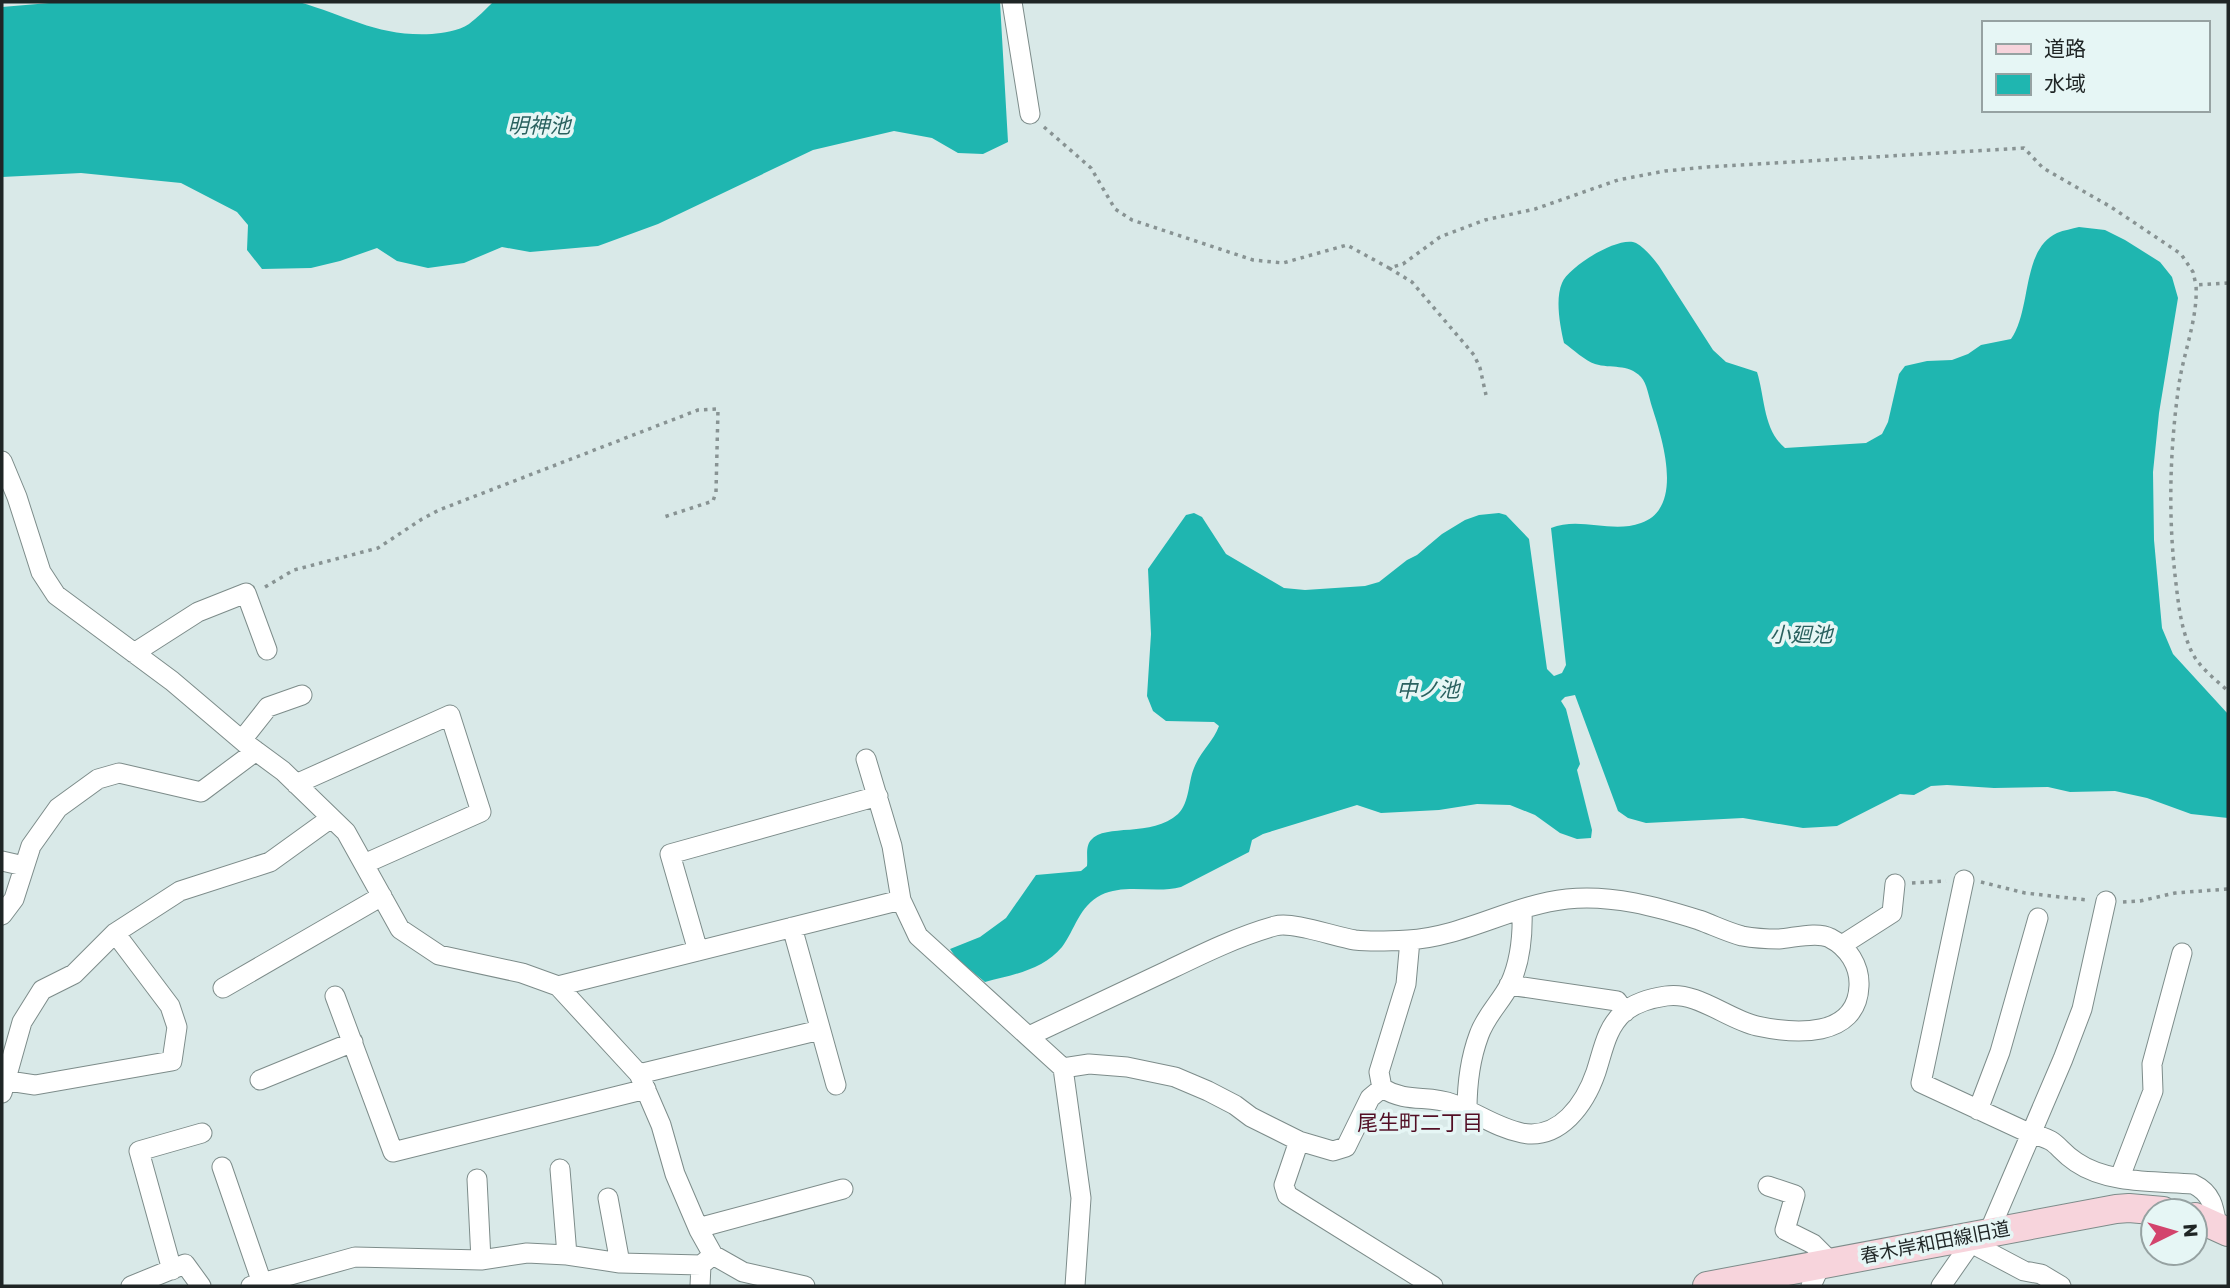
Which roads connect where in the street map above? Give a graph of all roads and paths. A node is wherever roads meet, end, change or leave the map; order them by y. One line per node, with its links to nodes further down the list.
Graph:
1 (1012, 2): 2 (street)
2 (1030, 114): 3 (path)
3 (1389, 268): 5 (path); 6 (path)
4 (2228, 283): 5 (path)
5 (2196, 285): 12 (path)
6 (1486, 395)
7 (2, 461): 11 (street)
8 (664, 517): 9 (path)
9 (246, 593): 10 (street); 11 (street)
10 (267, 650)
11 (134, 653): 14 (street)
12 (2228, 691)
13 (302, 695): 14 (street)
14 (249, 746): 16 (street); 21 (street)
15 (866, 759): 17 (street)
16 (296, 784): 18 (street); 20 (street)
17 (878, 796): 26 (street); 35 (street)
18 (331, 818): 20 (street); 32 (street)
19 (2, 862): 21 (street)
20 (364, 864): 25 (street)
21 (24, 866): 29 (street)
22 (1964, 880): 23 (path); 27 (path); 52 (street)
23 (1895, 884): 34 (street)
24 (2228, 889): 27 (path)
25 (382, 896): 38 (street); 39 (street)
26 (901, 900): 31 (street); 43 (street)
27 (2106, 901): 54 (street)
28 (1522, 909): 33 (street); 34 (street); 37 (street)
29 (2, 915)
30 (2038, 918): 52 (street)
31 (792, 927): 35 (street); 42 (street)
32 (115, 933): 48 (street); 48 (street)
33 (1410, 940): 43 (street); 50 (street)
34 (1842, 945): 41 (street)
35 (698, 951): 38 (street)
36 (2182, 953): 58 (street)
37 (1509, 985): 41 (street); 51 (street)
38 (558, 986): 47 (street)
39 (223, 988)
40 (335, 996): 44 (street)
41 (1625, 1012): 51 (street)
42 (820, 1030): 47 (street); 49 (street)
43 (1029, 1036): 45 (street)
44 (353, 1042): 46 (street); 47 (street)
45 (1063, 1068): 55 (street); 78 (street)
46 (260, 1080)
47 (643, 1082): 65 (street)
48 (3, 1085)
49 (836, 1085)
50 (1382, 1088): 51 (street); 55 (street)
51 (1467, 1110)
52 (1978, 1110): 54 (street)
53 (202, 1133): 71 (street)
54 (2031, 1134): 58 (street); 66 (street)
55 (1299, 1141): 79 (street)
56 (222, 1167): 73 (street)
57 (560, 1169): 67 (street)
58 (2120, 1177): 64 (street)
59 (477, 1180): 68 (street)
60 (1768, 1186): 72 (street)
61 (843, 1189): 65 (street)
62 (608, 1198): 70 (street)
63 (2139, 1209): 66 (street, 春木岸和田線旧道)
64 (2213, 1225)
65 (698, 1228): 69 (street)
66 (1976, 1237): 72 (street, 春木岸和田線旧道); 81 (street); 82 (street)
67 (567, 1255): 68 (street); 70 (street)
68 (481, 1260): 73 (street)
69 (707, 1260): 70 (street); 76 (street); 77 (street)
70 (620, 1263)
71 (172, 1270): 74 (street); 75 (street)
72 (1821, 1271): 80 (street, 春木岸和田線旧道)
73 (257, 1285)
74 (131, 1286)
75 (201, 1286)
76 (700, 1286)
77 (805, 1286)
78 (1075, 1286)
79 (1433, 1286)
80 (1707, 1286)
81 (1941, 1286)
82 (2061, 1286)

